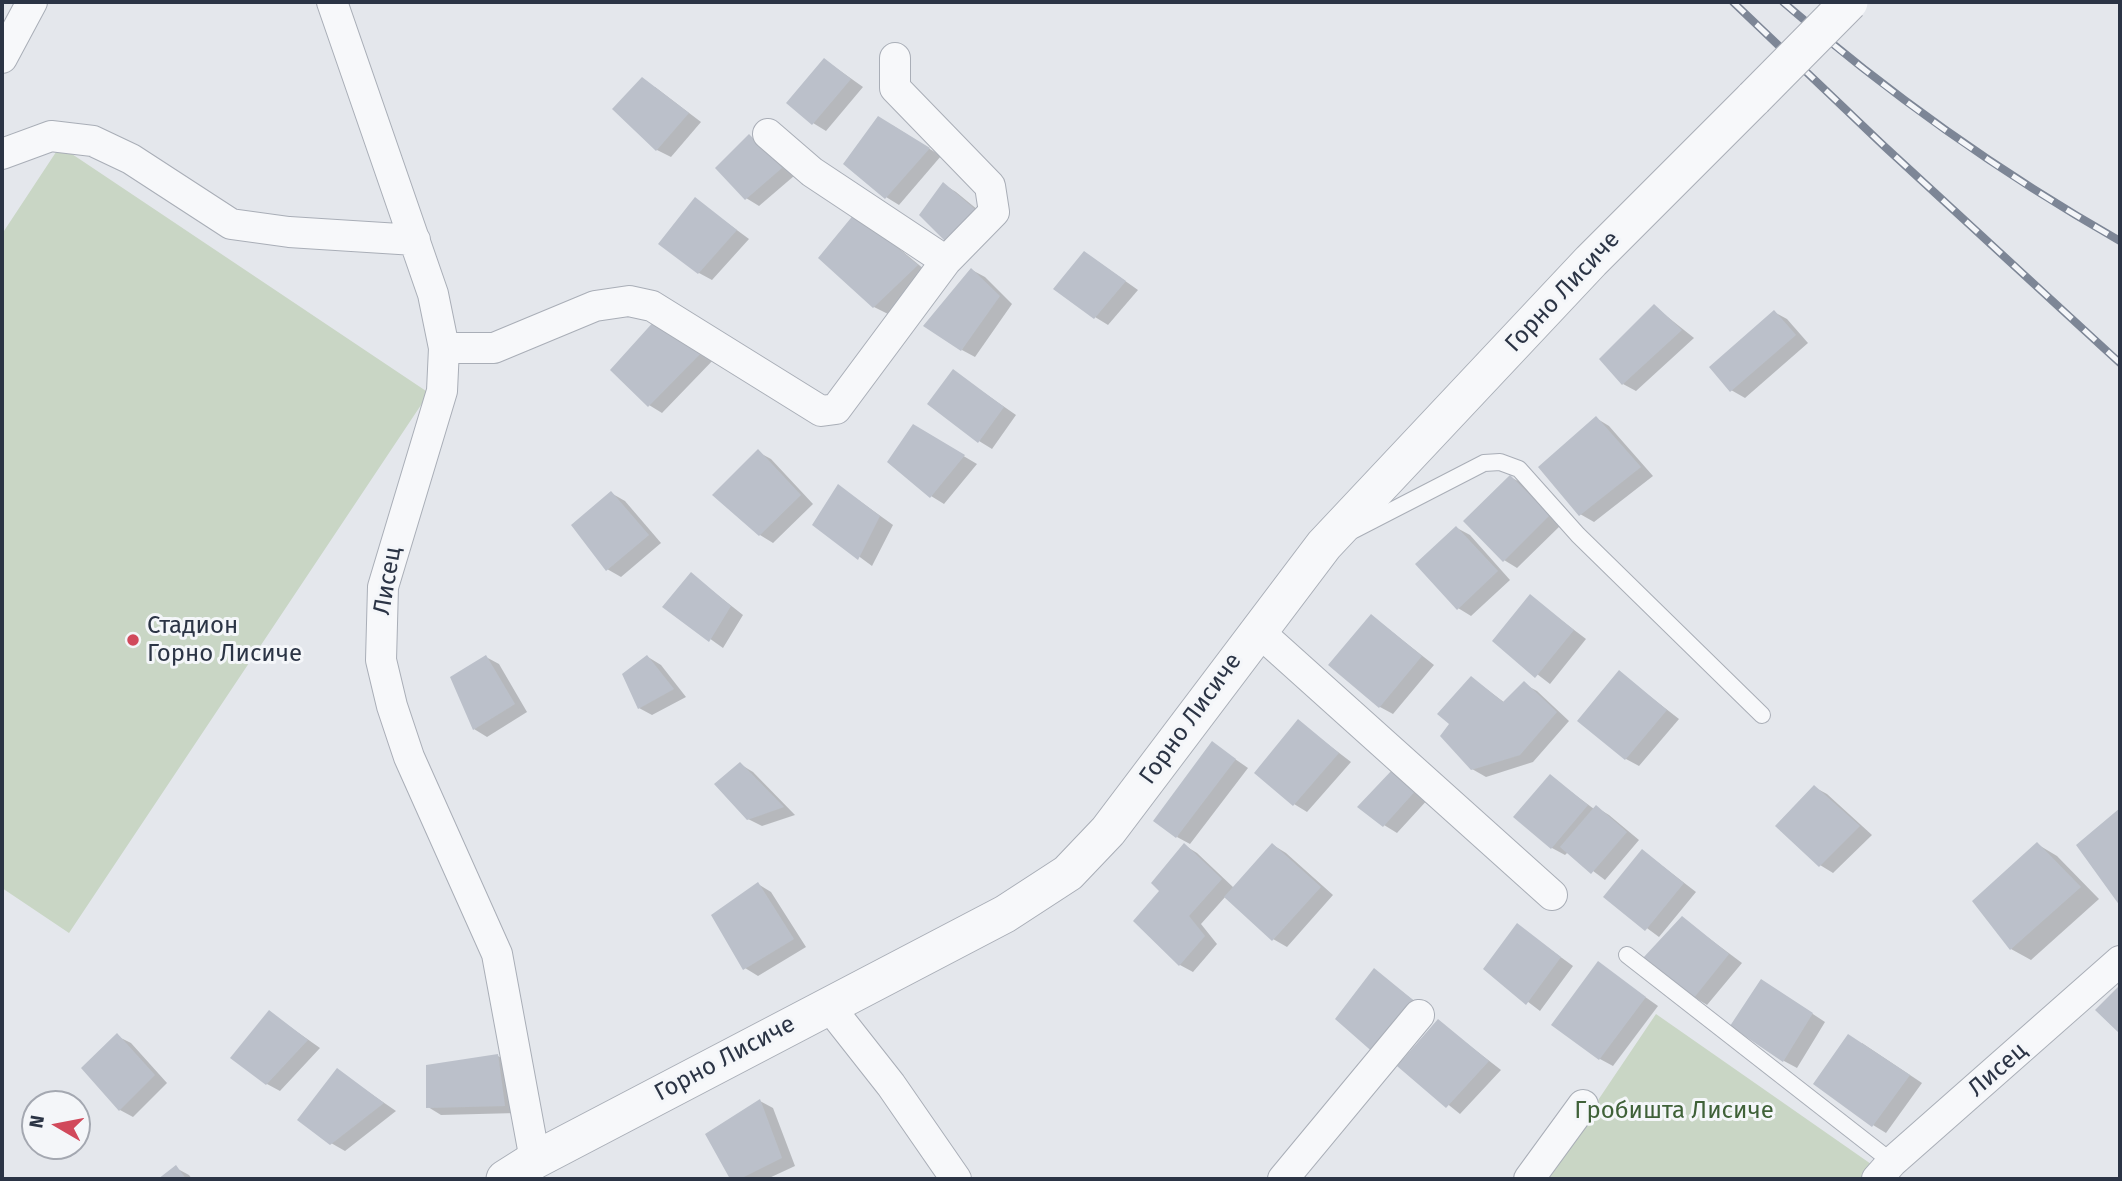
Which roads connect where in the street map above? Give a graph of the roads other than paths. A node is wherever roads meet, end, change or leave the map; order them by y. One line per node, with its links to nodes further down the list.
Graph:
1 (32, 2): 4 (street)
2 (331, 2): 8 (street, Лисец)
3 (1849, 2): 11 (street, Горно Лисиче, bridge)
4 (2, 58)
5 (895, 58): 9 (street)
6 (768, 134): 9 (street)
7 (2, 155): 8 (street)
8 (415, 240): 10 (street, Лисец)
9 (946, 261): 10 (street)
10 (444, 348): 20 (street, Лисец)
11 (1324, 545): 12 (street, Горно Лисиче); 13 (lane)
12 (1257, 630): 14 (street); 17 (street, Горно Лисиче)
13 (1762, 715)
14 (1552, 895)
15 (1628, 955): 21 (lane)
16 (2120, 961): 21 (street, Лисец)
17 (828, 1005): 20 (street, Горно Лисиче); 23 (street)
18 (1419, 1015): 24 (street)
19 (1583, 1105): 25 (street)
20 (535, 1160): 22 (street, Горно Лисиче)
21 (1885, 1170)
22 (505, 1179)
23 (956, 1179)
24 (1283, 1179)
25 (1529, 1179)

